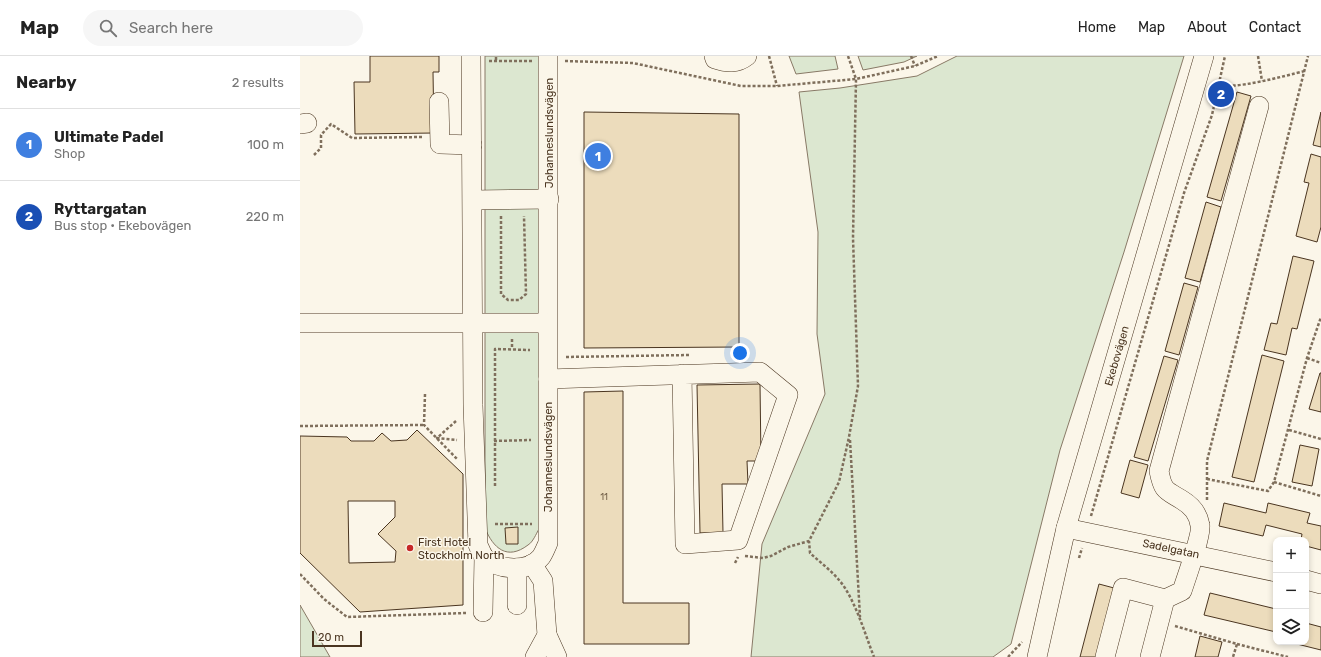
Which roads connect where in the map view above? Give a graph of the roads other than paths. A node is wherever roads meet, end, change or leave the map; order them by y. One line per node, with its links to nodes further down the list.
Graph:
1 (714, 56): 2 (street)
2 (747, 56)
3 (1204, 56): 16 (street, Ekebovägen)
4 (471, 58): 8 (street)
5 (548, 58): 9 (street, Johanneslundsvägen)
6 (439, 102): 8 (street)
7 (1260, 106): 17 (street)
8 (472, 145): 10 (street)
9 (549, 199): 10 (street); 13 (street, Johanneslundsvägen)
10 (473, 200): 11 (street)
11 (473, 322): 12 (street); 13 (street); 18 (street)
12 (300, 323)
13 (547, 323): 15 (street, Johanneslundsvägen)
14 (682, 374): 14 (street); 15 (street)
15 (548, 379): 19 (street, Johanneslundsvägen)
16 (1066, 528): 17 (street, Sadelgatan); 29 (street, Ekebovägen)
17 (1194, 554): 20 (street, Sadelgatan); 23 (street)
18 (484, 557): 19 (street); 25 (street)
19 (524, 566): 24 (street); 26 (street)
20 (1273, 571)
21 (1309, 581): 22 (street)
22 (1321, 584)
23 (1165, 599): 30 (street); 31 (street)
24 (517, 604)
25 (483, 612)
26 (547, 635): 27 (street); 28 (street)
27 (535, 657)
28 (557, 657)
29 (1037, 657)
30 (1105, 657)
31 (1150, 657)

